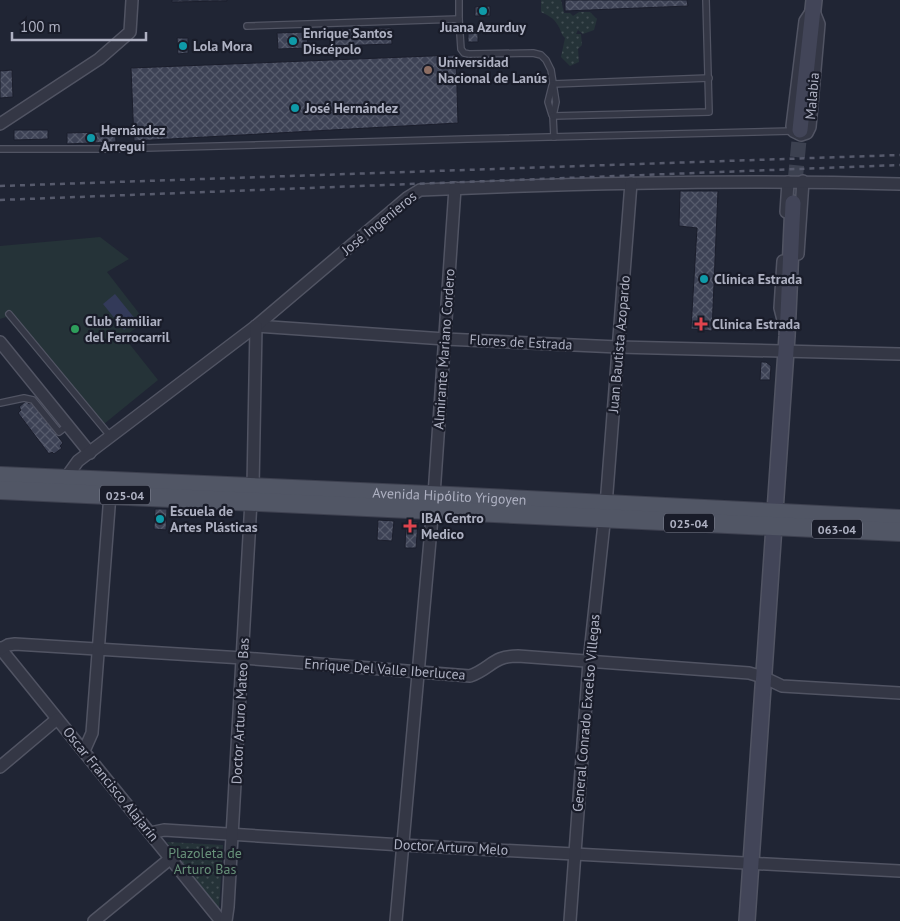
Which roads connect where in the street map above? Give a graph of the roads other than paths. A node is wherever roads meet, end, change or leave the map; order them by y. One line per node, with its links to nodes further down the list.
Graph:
1 (132, 0): 10 (street)
2 (458, 0): 5 (lane)
3 (706, 0): 7 (lane)
4 (814, 4): 11 (main road, Malabia)
5 (459, 19): 6 (lane); 8 (lane)
6 (247, 26)
7 (709, 78): 8 (lane); 9 (lane)
8 (553, 84): 9 (lane)
9 (553, 116): 12 (lane)
10 (0, 124)
11 (797, 131): 12 (lane)
12 (554, 137): 13 (lane)
13 (0, 149)
14 (803, 181): 15 (street, José Ingenieros); 17 (street, José Ingenieros); 22 (street)
15 (788, 182): 16 (street, José Ingenieros); 22 (street)
16 (631, 183): 18 (street, José Ingenieros); 25 (street, Juan Bautista Azopardo)
17 (900, 184)
18 (455, 188): 21 (street, José Ingenieros); 23 (street, Almirante Mariano Cordero)
19 (793, 203): 22 (main road)
20 (9, 314): 30 (lane)
21 (256, 326): 23 (street, Flores de Estrada); 30 (street, José Ingenieros); 36 (street, Doctor Arturo Mateo Bas)
22 (787, 336): 26 (main road)
23 (445, 339): 25 (street, Flores de Estrada); 37 (street, Almirante Mariano Cordero)
24 (0, 342): 29 (street)
25 (618, 347): 26 (street, Flores de Estrada); 38 (street, Juan Bautista Azopardo)
26 (785, 352): 27 (street, Flores de Estrada); 40 (main road)
27 (900, 354)
28 (0, 403): 29 (lane)
29 (68, 425): 31 (street)
30 (111, 437): 31 (street, José Ingenieros)
31 (90, 453): 33 (street, José Ingenieros)
32 (0, 476): 33 (main road, Avenida Hipólito Yrigoyen / 025-04)
33 (65, 479): 36 (main road, Avenida Hipólito Yrigoyen / 025-04)
34 (0, 490): 35 (main road, Avenida Hipólito Yrigoyen / 025-04)
35 (110, 494): 36 (main road, Avenida Hipólito Yrigoyen / 025-04); 43 (street)
36 (252, 494): 37 (main road, Avenida Hipólito Yrigoyen / 025-04); 44 (street, Doctor Arturo Mateo Bas)
37 (434, 503): 38 (main road, Avenida Hipólito Yrigoyen / 025-04); 46 (street, Almirante Mariano Cordero)
38 (605, 512): 40 (main road, Avenida Hipólito Yrigoyen / 025-04); 45 (street, General Conrado Excelso Villegas)
39 (900, 519): 40 (main road, Avenida Hipólito Yrigoyen / 063-04)
40 (774, 520): 41 (main road, Avenida Hipólito Yrigoyen / 063-04); 47 (main road)
41 (900, 532)
42 (0, 649): 43 (street, Enrique Del Valle Iberlucea); 49 (street, Oscar Francisco Alajarín)
43 (99, 650): 44 (street, Enrique Del Valle Iberlucea); 50 (street)
44 (243, 658): 46 (street, Enrique Del Valle Iberlucea); 53 (street, Doctor Arturo Mateo Bas)
45 (589, 662): 46 (street, Enrique Del Valle Iberlucea); 47 (street, Enrique Del Valle Iberlucea); 55 (street, General Conrado Excelso Villegas)
46 (419, 671): 54 (street, Almirante Mariano Cordero)
47 (764, 677): 48 (street, Enrique Del Valle Iberlucea); 57 (main road)
48 (900, 693)
49 (57, 719): 50 (street, Oscar Francisco Alajarín); 51 (street)
50 (84, 751): 52 (street, Oscar Francisco Alajarín)
51 (0, 767)
52 (150, 833): 53 (street, Doctor Arturo Melo); 56 (street, Oscar Francisco Alajarín)
53 (232, 835): 54 (street, Doctor Arturo Melo); 61 (street, Doctor Arturo Mateo Bas)
54 (402, 845): 55 (street, Doctor Arturo Melo); 62 (street, Almirante Mariano Cordero)
55 (576, 854): 57 (street, Doctor Arturo Melo); 63 (street, General Conrado Excelso Villegas)
56 (171, 858): 59 (street); 60 (street, Oscar Francisco Alajarín)
57 (751, 864): 58 (street, Doctor Arturo Melo); 64 (main road)
58 (900, 871)
59 (94, 921)
60 (221, 921)
61 (226, 921)
62 (396, 921)
63 (570, 921)
64 (747, 921)

